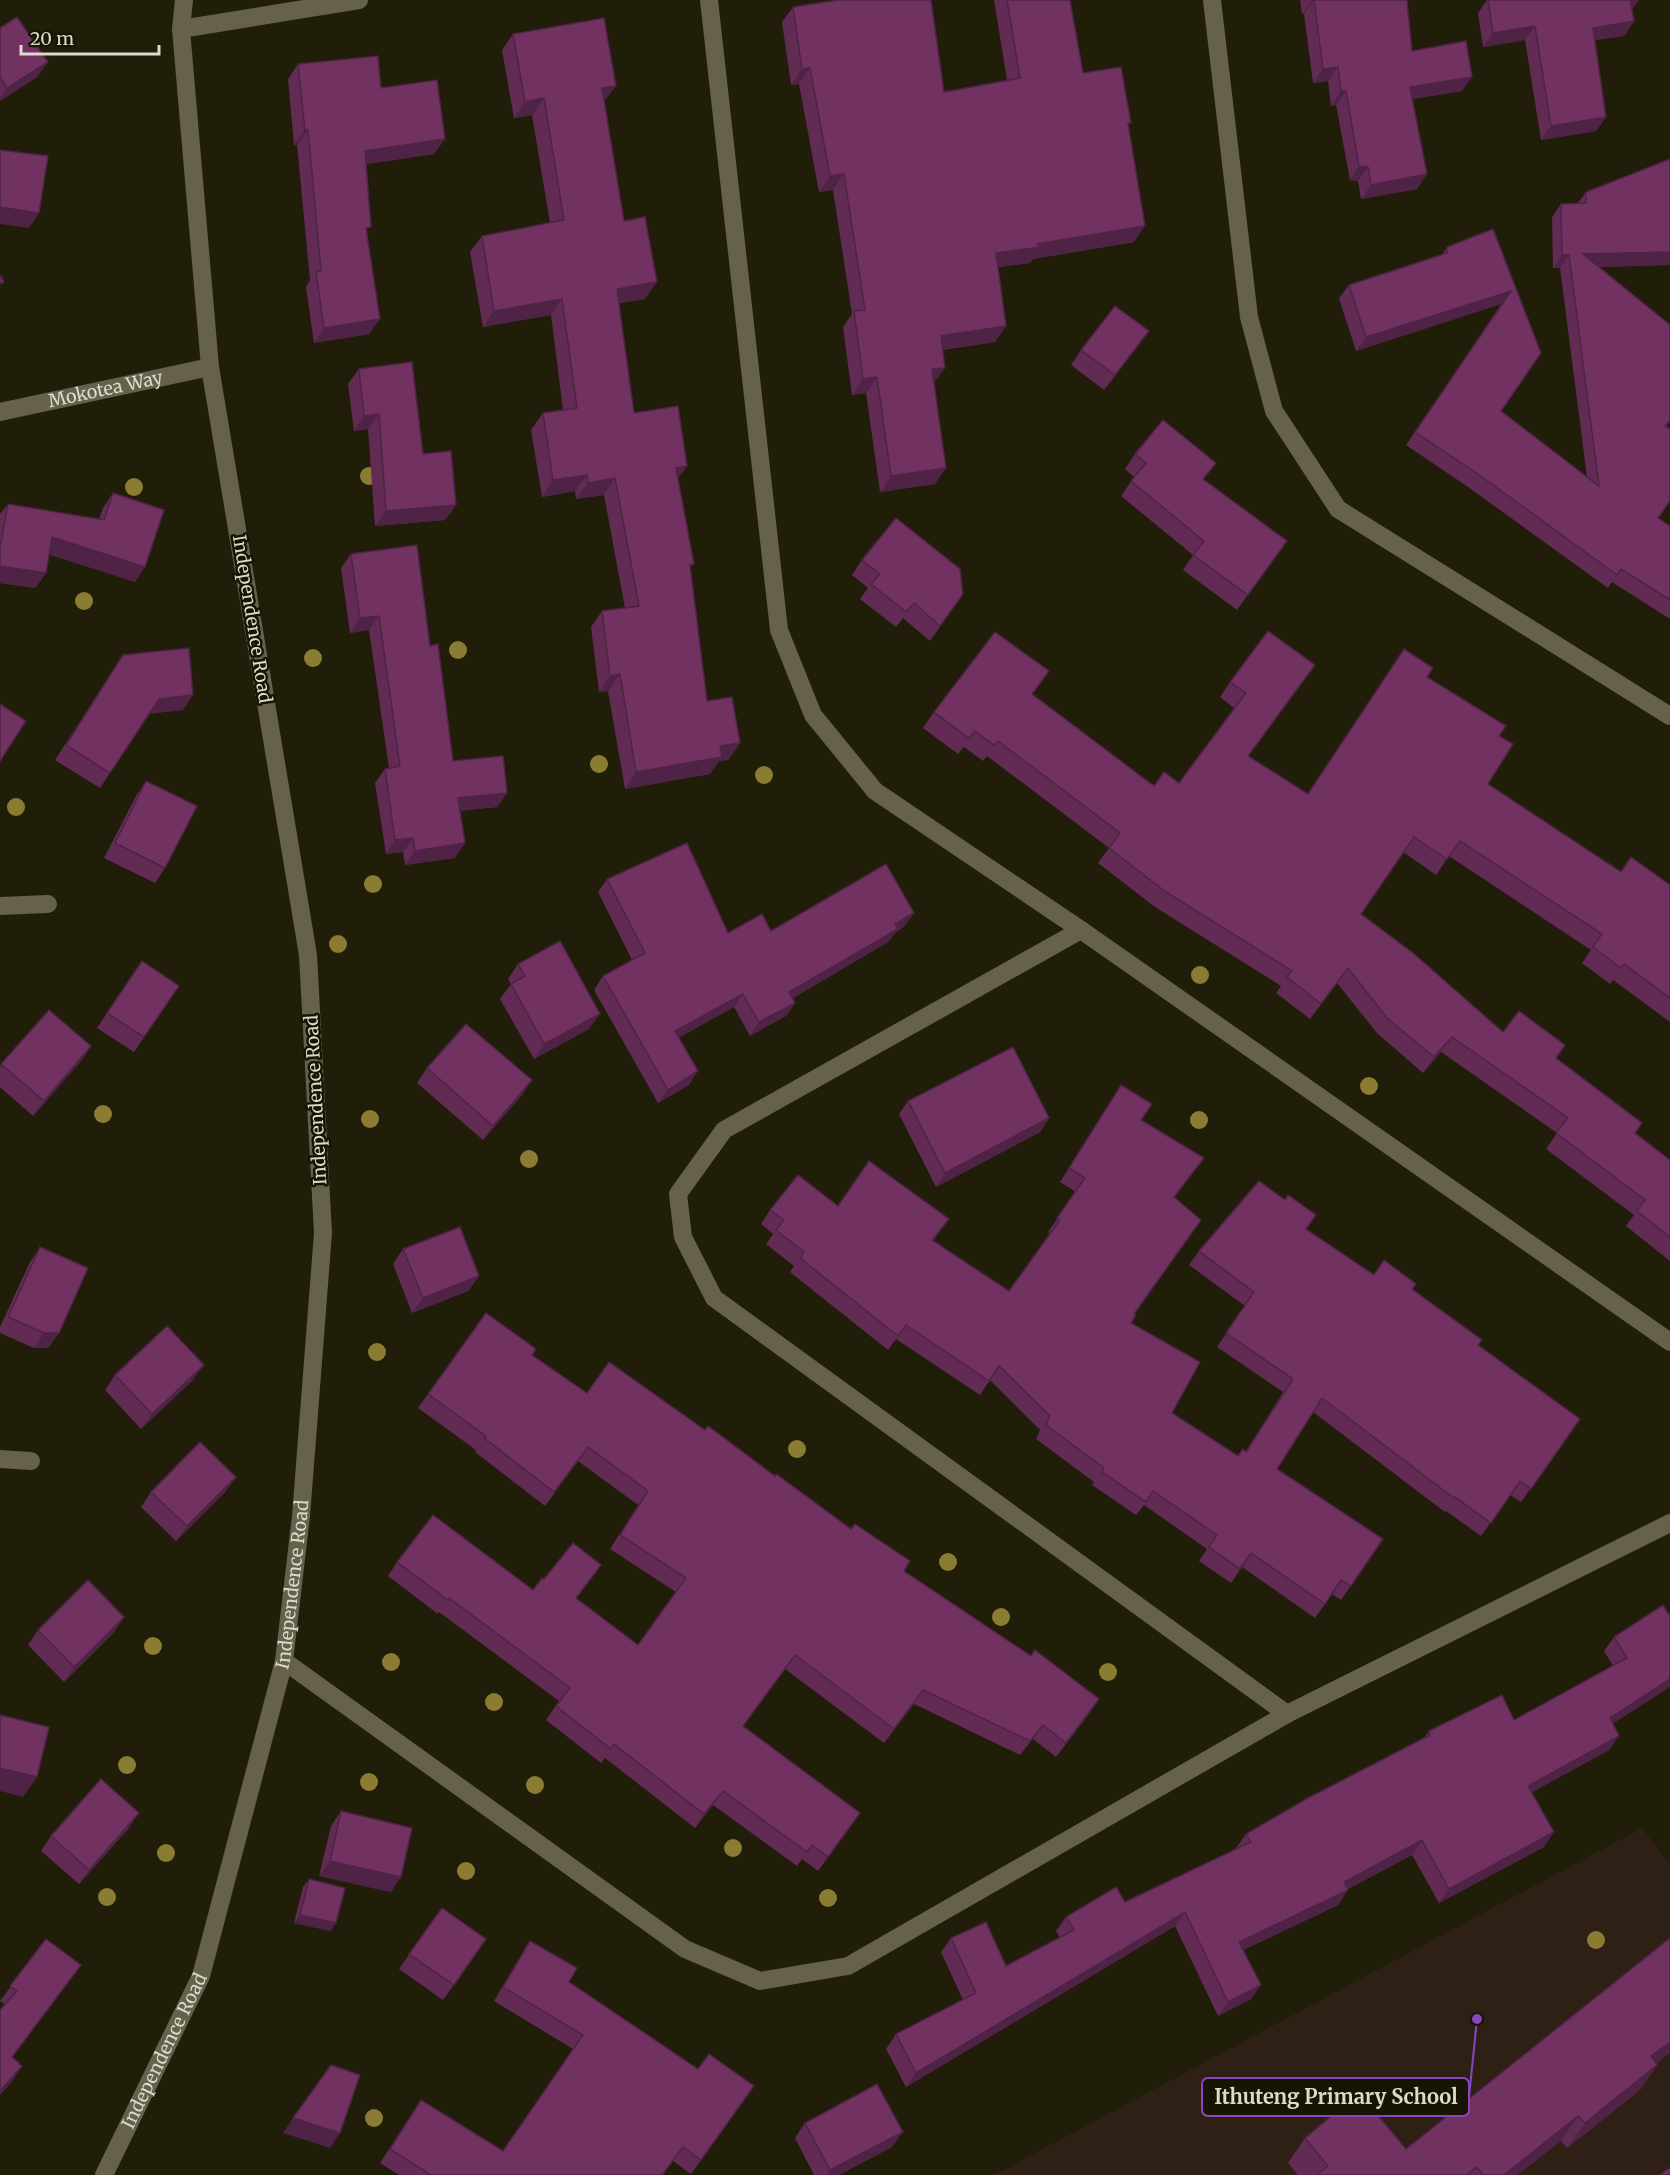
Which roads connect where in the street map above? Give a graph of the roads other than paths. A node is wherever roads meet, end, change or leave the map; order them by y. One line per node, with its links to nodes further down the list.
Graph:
1 (184, 0): 5 (street, Independence Road)
2 (359, 0): 5 (street)
3 (709, 0): 11 (street)
4 (1212, 0): 8 (street)
5 (181, 29): 6 (street, Independence Road)
6 (210, 368): 7 (street, Mokotea Way); 16 (street, Independence Road)
7 (0, 412)
8 (1670, 716)
9 (48, 904): 10 (street)
10 (0, 906)
11 (1081, 930): 12 (street); 17 (street)
12 (1670, 1342)
13 (0, 1459): 14 (street)
14 (31, 1461)
15 (1670, 1523): 17 (street)
16 (284, 1661): 17 (street); 18 (street, Independence Road)
17 (1287, 1714)
18 (110, 2173)

